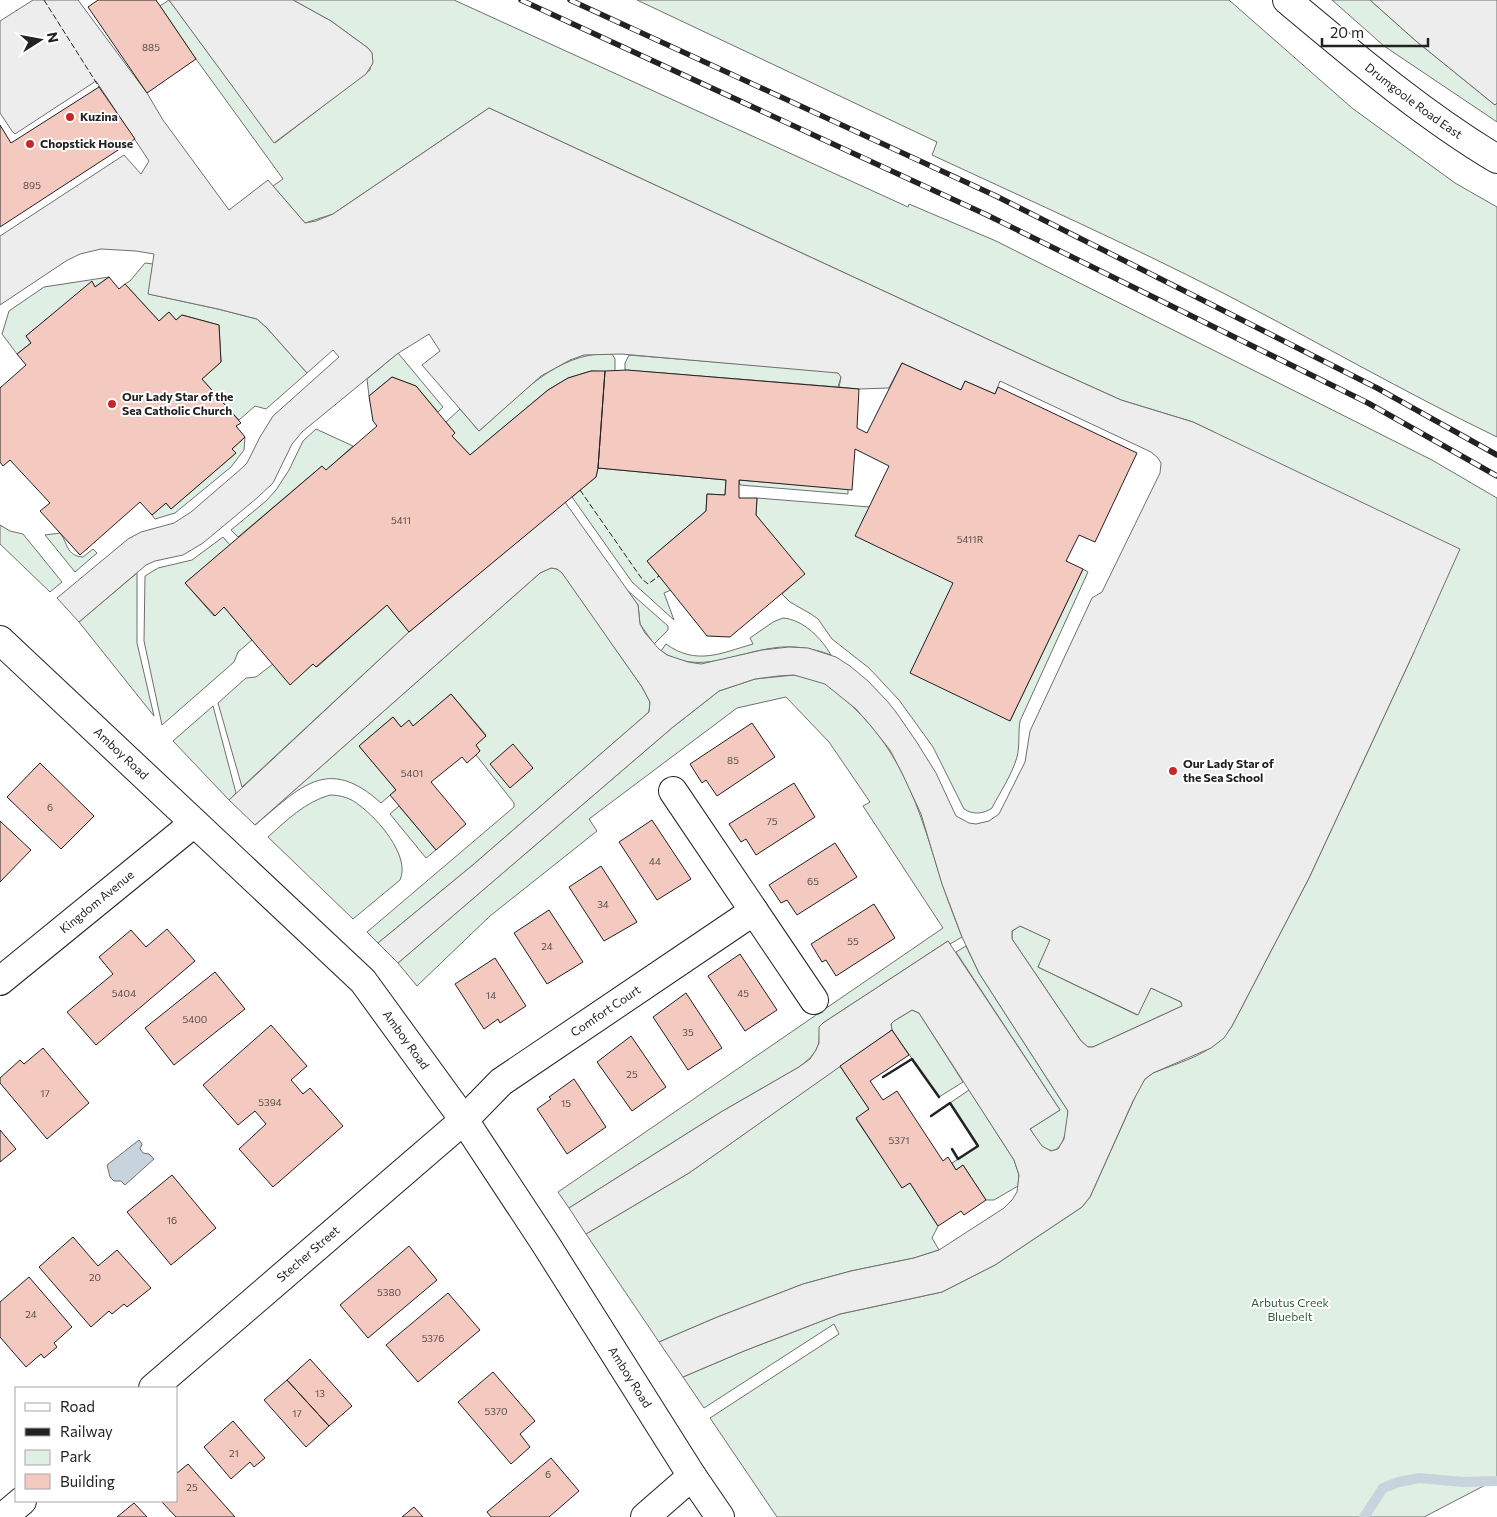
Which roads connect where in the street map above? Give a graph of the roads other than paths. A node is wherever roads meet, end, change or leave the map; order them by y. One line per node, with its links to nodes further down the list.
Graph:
1 (1288, 0): 2 (main road, Drumgoole Road East)
2 (1497, 159)
3 (0, 640): 5 (main road, Amboy Road)
4 (673, 791): 6 (main road)
5 (194, 823): 7 (main road, Kingdom Avenue); 9 (main road, Amboy Road)
6 (754, 911): 8 (main road); 9 (main road, Comfort Court)
7 (0, 981)
8 (814, 1000)
9 (464, 1120): 10 (main road, Stecher Street); 11 (main road, Amboy Road)
10 (154, 1387)
11 (692, 1476): 14 (main road); 15 (main road, Amboy Road)
12 (21, 1502): 13 (main road)
13 (3, 1517)
14 (644, 1517)
15 (720, 1517)

